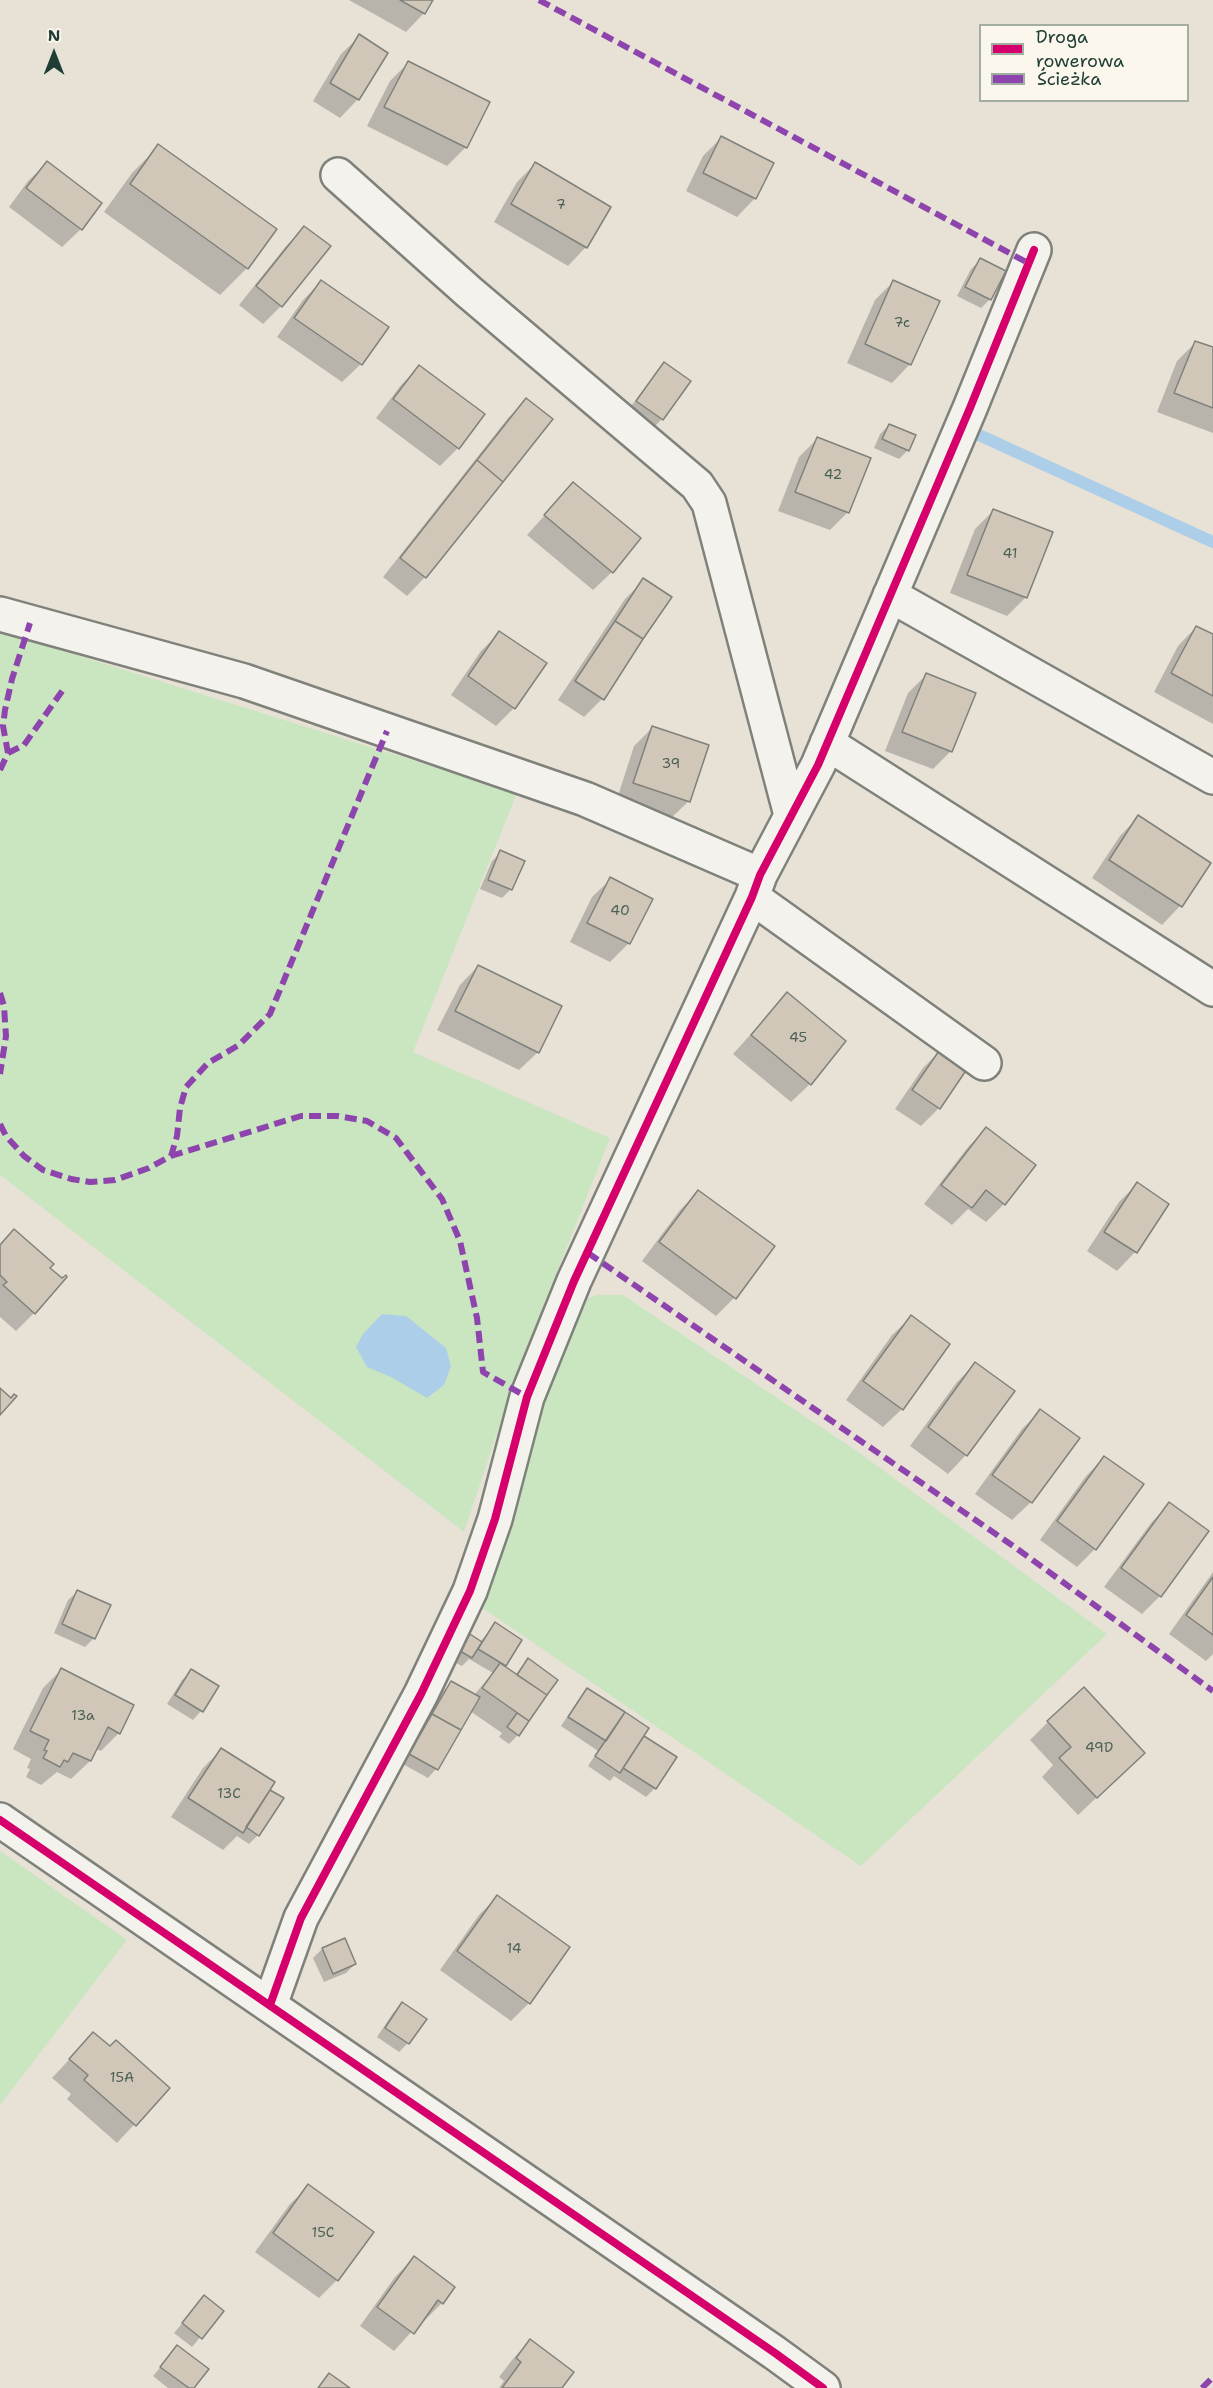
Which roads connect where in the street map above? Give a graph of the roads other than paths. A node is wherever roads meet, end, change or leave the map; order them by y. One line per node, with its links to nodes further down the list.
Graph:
1 (338, 175): 7 (street)
2 (1034, 250): 3 (street)
3 (890, 595): 5 (street); 6 (street)
4 (0, 614): 8 (street)
5 (827, 742): 7 (street); 9 (street)
6 (1213, 777)
7 (791, 815): 8 (street)
8 (756, 886): 10 (street); 12 (street)
9 (1213, 989)
10 (984, 1063)
11 (0, 1820): 12 (street)
12 (270, 2006): 13 (street)
13 (823, 2388)

